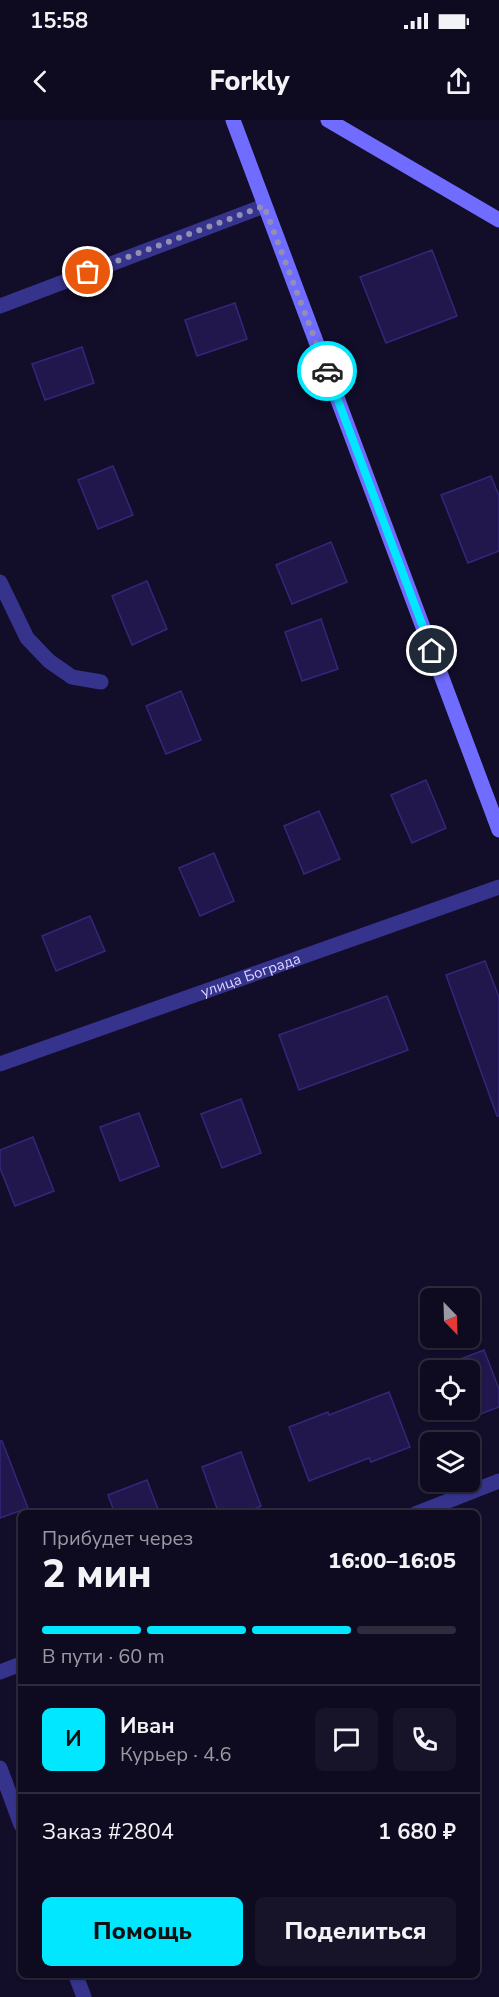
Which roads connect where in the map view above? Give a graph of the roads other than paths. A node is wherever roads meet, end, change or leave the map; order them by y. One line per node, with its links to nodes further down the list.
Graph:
1 (233, 120): 3 (street)
2 (328, 120): 4 (street)
3 (264, 206): 5 (street); 8 (street)
4 (499, 220)
5 (0, 306)
6 (0, 582): 7 (street)
7 (101, 682)
8 (499, 830)
9 (499, 887): 10 (street, улица Бограда)
10 (0, 1064)
11 (499, 1481): 12 (street)
12 (425, 1510)
13 (18, 1665): 14 (street)
14 (0, 1672)
15 (0, 1768): 16 (street)
16 (18, 1817)
17 (77, 1978): 18 (street)
18 (84, 1997)

